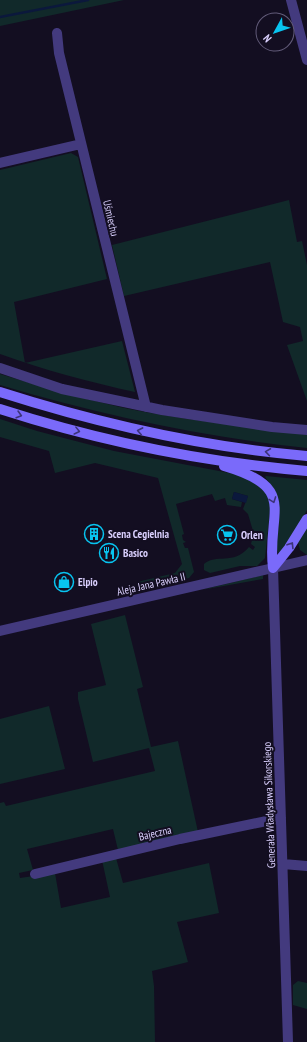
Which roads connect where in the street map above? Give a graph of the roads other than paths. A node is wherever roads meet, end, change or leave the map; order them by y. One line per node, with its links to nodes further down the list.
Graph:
1 (291, 0): 3 (street)
2 (58, 33): 4 (street, Uśmiechu)
3 (307, 60)
4 (81, 144): 5 (street); 8 (street, Uśmiechu)
5 (0, 163)
6 (0, 368): 8 (street)
7 (0, 392): 11 (main road, one-way to 7)
8 (146, 407): 10 (street)
9 (0, 409): 12 (main road, one-way to 12)
10 (307, 430)
11 (307, 456)
12 (193, 457): 13 (main road); 16 (main road, one-way to 16)
13 (307, 471)
14 (307, 519): 16 (main road, one-way to 14)
15 (307, 560): 16 (street, Aleja Jana Pawła II)
16 (273, 568): 17 (street, Aleja Jana Pawła II); 18 (street, Generała Władysława Sikorskiego)
17 (0, 631)
18 (282, 818): 19 (street, Generała Władysława Sikorskiego); 21 (street, Bajeczna)
19 (283, 864): 20 (street); 22 (street, Generała Władysława Sikorskiego)
20 (307, 866)
21 (35, 874)
22 (288, 1042)

